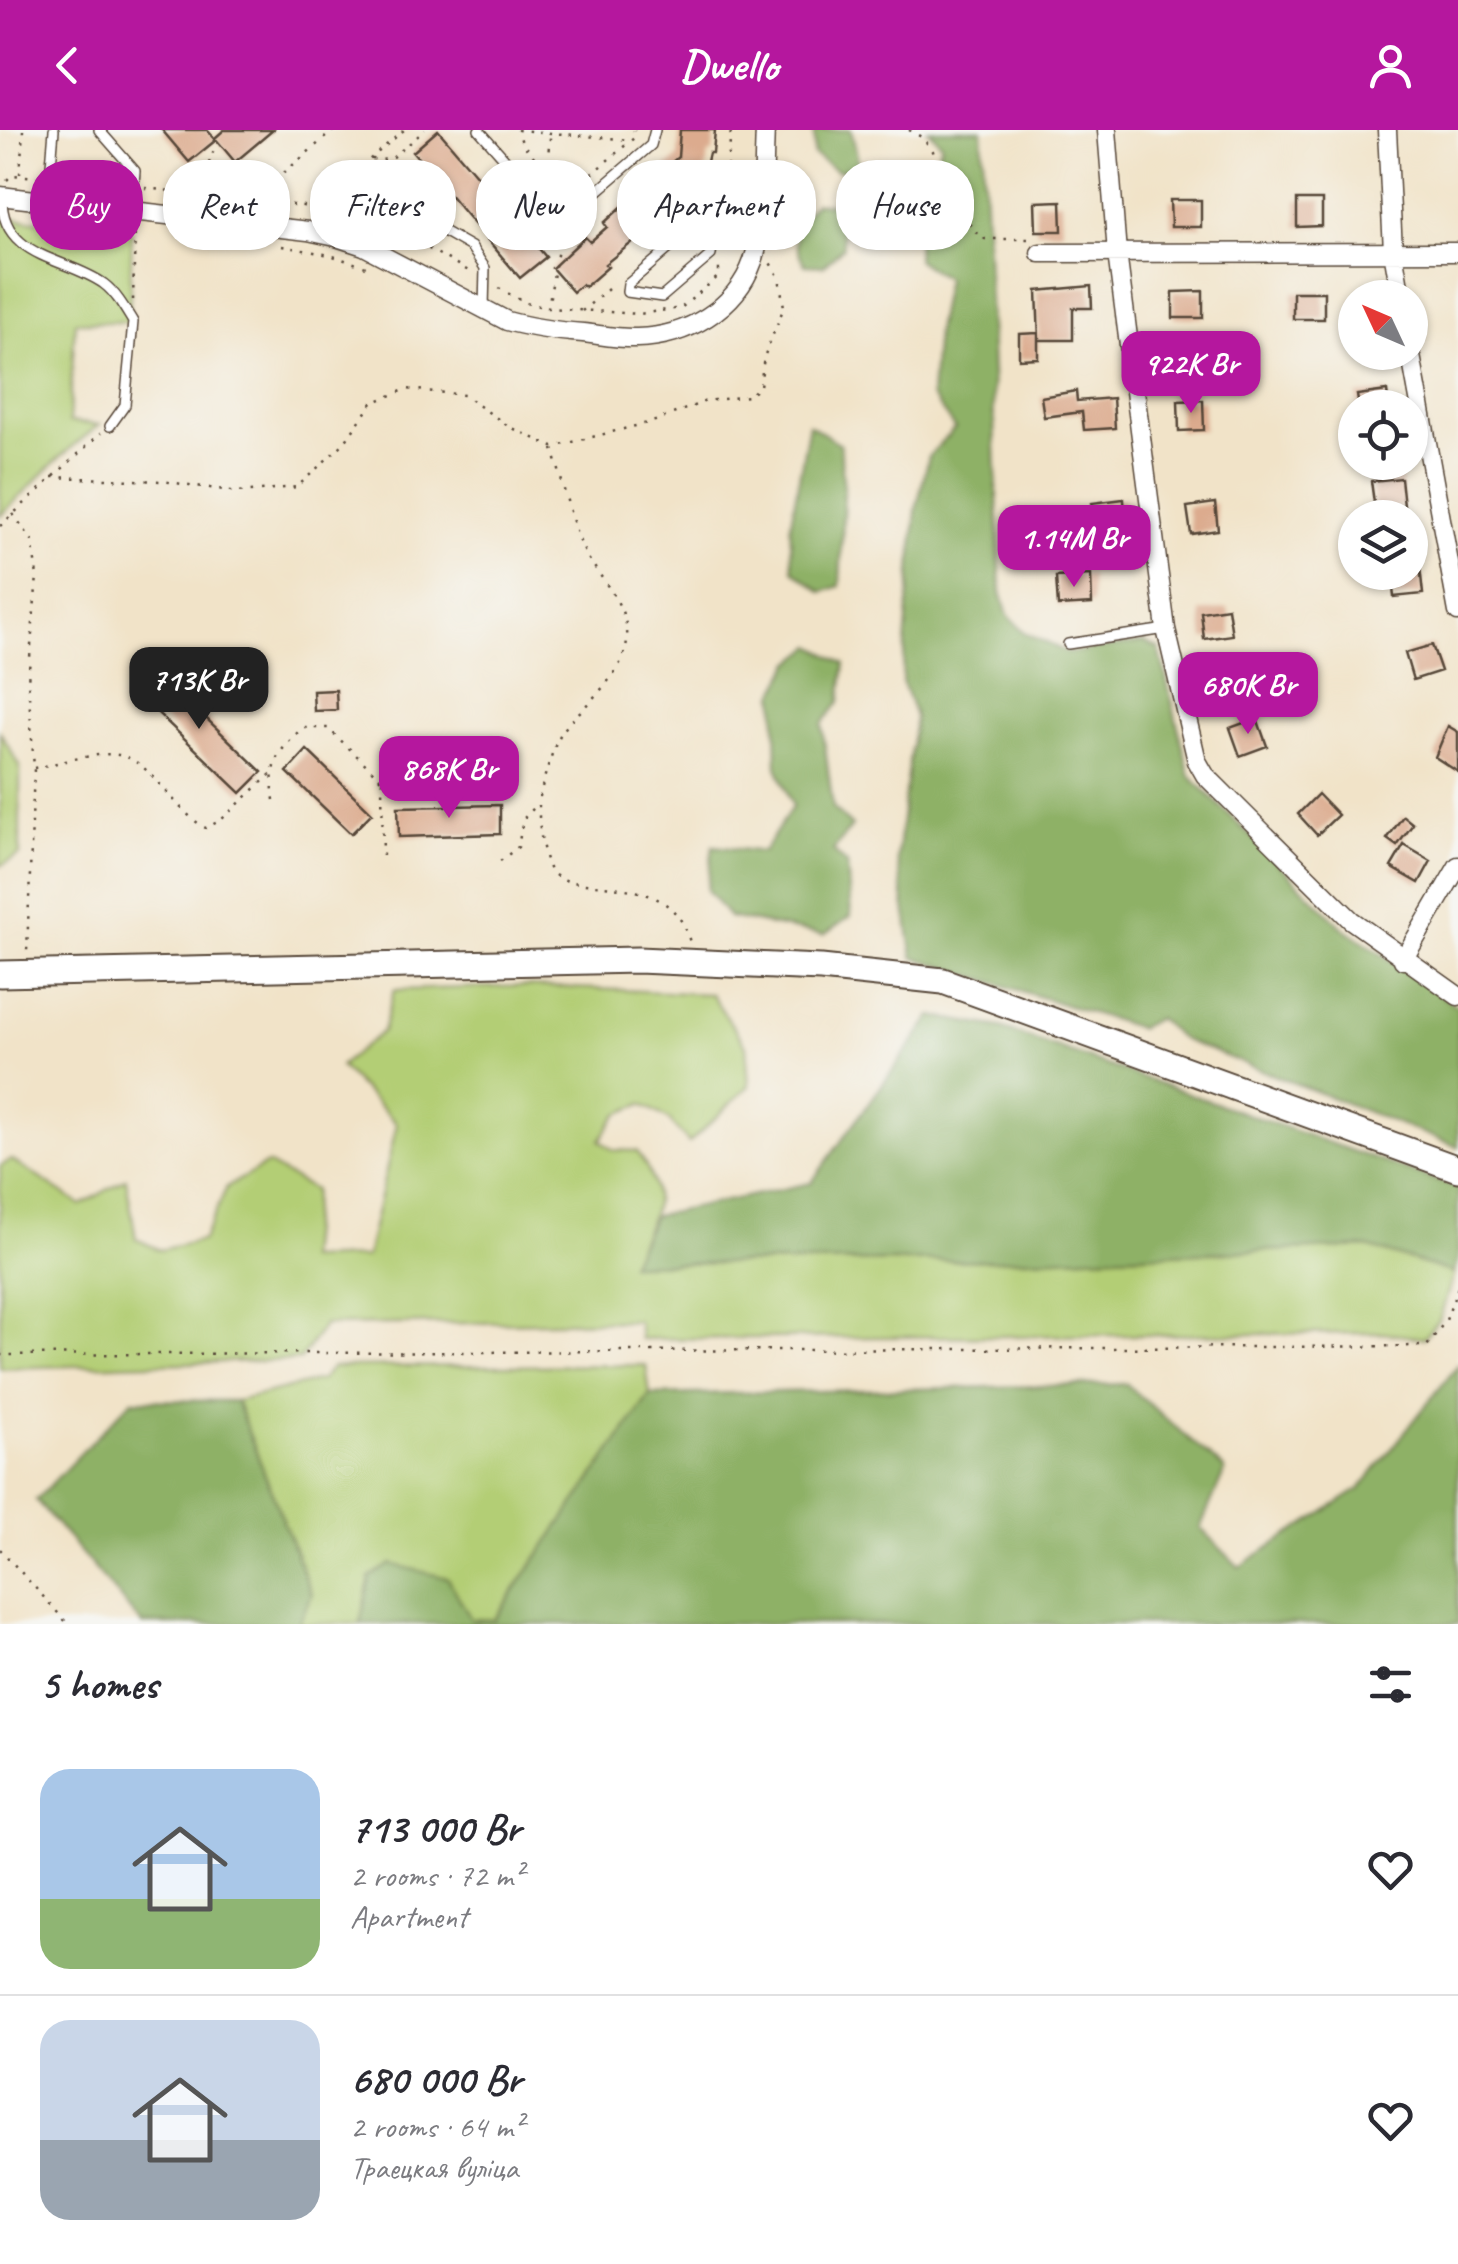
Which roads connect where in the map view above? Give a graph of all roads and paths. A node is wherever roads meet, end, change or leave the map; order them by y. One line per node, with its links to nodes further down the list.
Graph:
1 (24, 130): 30 (path)
2 (54, 130): 20 (lane)
3 (99, 130): 21 (lane)
4 (334, 130): 28 (path)
5 (404, 130): 19 (path)
6 (425, 130): 23 (path)
7 (479, 130): 24 (lane)
8 (619, 130): 16 (path)
9 (634, 130): 17 (path)
10 (655, 130): 31 (lane)
11 (765, 130): 27 (street)
12 (908, 130): 44 (path)
13 (1107, 130): 45 (street)
14 (1387, 130): 42 (street)
15 (551, 131): 16 (path); 25 (path); 26 (path)
16 (618, 138): 17 (path)
17 (632, 140): 29 (path)
18 (216, 144): 22 (path)
19 (370, 159): 23 (path)
20 (51, 160)
21 (125, 160)
22 (210, 160)
23 (390, 160)
24 (502, 160)
25 (536, 160)
26 (549, 160)
27 (763, 160)
28 (290, 167)
29 (597, 169)
30 (20, 176)
31 (597, 191)
32 (1, 196): 33 (street); 52 (lane)
33 (30, 199)
34 (715, 208): 34 (lane)
35 (143, 219): 51 (street)
36 (456, 236): 51 (lane)
37 (290, 247): 47 (path)
38 (135, 250): 52 (path)
39 (559, 250): 50 (path)
40 (756, 250): 51 (street)
41 (763, 250): 46 (path)
42 (1393, 251): 43 (street); 45 (street); 49 (street)
43 (1458, 252)
44 (1040, 253): 45 (street)
45 (1118, 253): 60 (street)
46 (769, 260): 48 (path); 55 (path)
47 (368, 268)
48 (767, 268)
49 (1398, 280)
50 (548, 308)
51 (483, 310)
52 (133, 322): 54 (lane)
53 (1414, 370): 59 (street)
54 (110, 426): 56 (path)
55 (553, 448): 56 (path); 67 (path)
56 (52, 476): 57 (path)
57 (13, 514): 58 (path); 62 (path)
58 (0, 526)
59 (1458, 612)
60 (1166, 629): 61 (lane); 71 (street)
61 (1068, 644)
62 (34, 768): 63 (path); 73 (path)
63 (270, 774): 64 (path); 66 (path)
64 (382, 780): 65 (path); 69 (path)
65 (476, 780)
66 (274, 800)
67 (538, 803): 68 (path); 72 (path)
68 (500, 861)
69 (383, 864)
70 (1458, 866): 71 (street)
71 (1403, 960): 74 (street)
72 (695, 963): 73 (main road); 75 (main road)
73 (13, 974)
74 (1458, 996)
75 (1458, 1169)
76 (1458, 1287): 77 (path)
77 (0, 1355)
78 (0, 1549): 79 (path)
79 (68, 1624)

